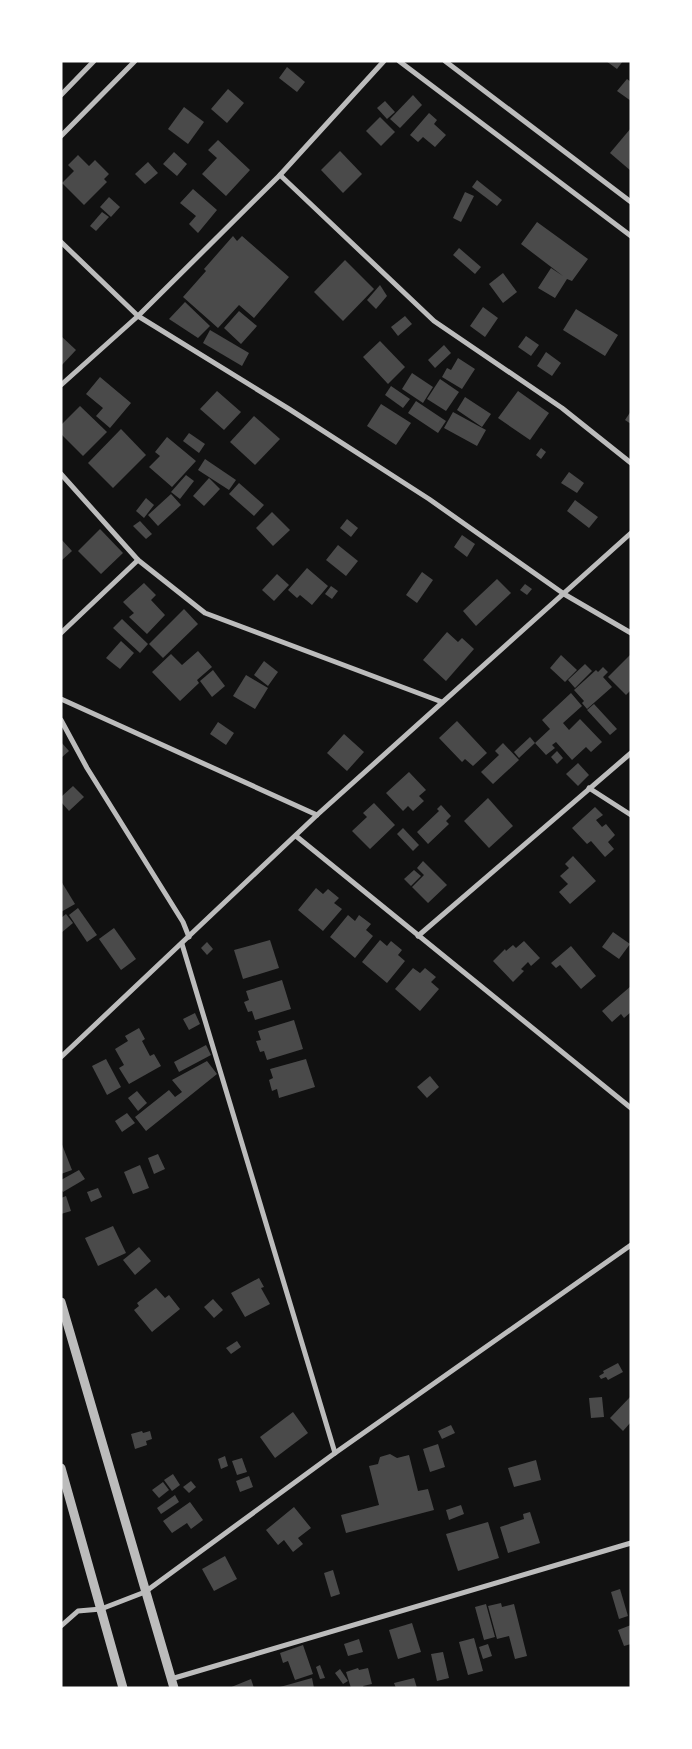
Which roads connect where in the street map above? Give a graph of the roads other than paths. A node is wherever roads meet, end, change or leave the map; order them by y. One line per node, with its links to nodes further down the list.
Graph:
1 (94, 61): 6 (street)
2 (135, 61): 7 (street)
3 (384, 61): 8 (street)
4 (399, 61): 10 (street)
5 (445, 61): 9 (street)
6 (61, 95)
7 (61, 136)
8 (280, 175): 12 (street); 14 (street)
9 (631, 202)
10 (631, 236)
11 (61, 242): 12 (street)
12 (138, 316): 13 (street); 18 (street)
13 (61, 385)
14 (631, 463)
15 (61, 474): 17 (street)
16 (631, 533): 18 (street)
17 (138, 560): 19 (street); 22 (street)
18 (564, 594): 20 (street); 22 (street)
19 (61, 633)
20 (631, 633)
21 (61, 699): 26 (street)
22 (442, 702): 26 (street)
23 (61, 720): 30 (street)
24 (631, 754): 25 (street)
25 (589, 788): 27 (street); 29 (street)
26 (317, 815): 28 (street)
27 (631, 815)
28 (296, 836): 29 (street); 30 (street)
29 (418, 936): 33 (street)
30 (189, 937): 31 (street)
31 (182, 944): 32 (street); 36 (street)
32 (61, 1057)
33 (631, 1108)
34 (631, 1245): 36 (street)
35 (61, 1302): 39 (street)
36 (335, 1453): 39 (street)
37 (61, 1468): 40 (street)
38 (631, 1543): 42 (street)
39 (145, 1592): 40 (street); 42 (street)
40 (101, 1609): 41 (street); 43 (street)
41 (61, 1626)
42 (172, 1683)
43 (123, 1688)

